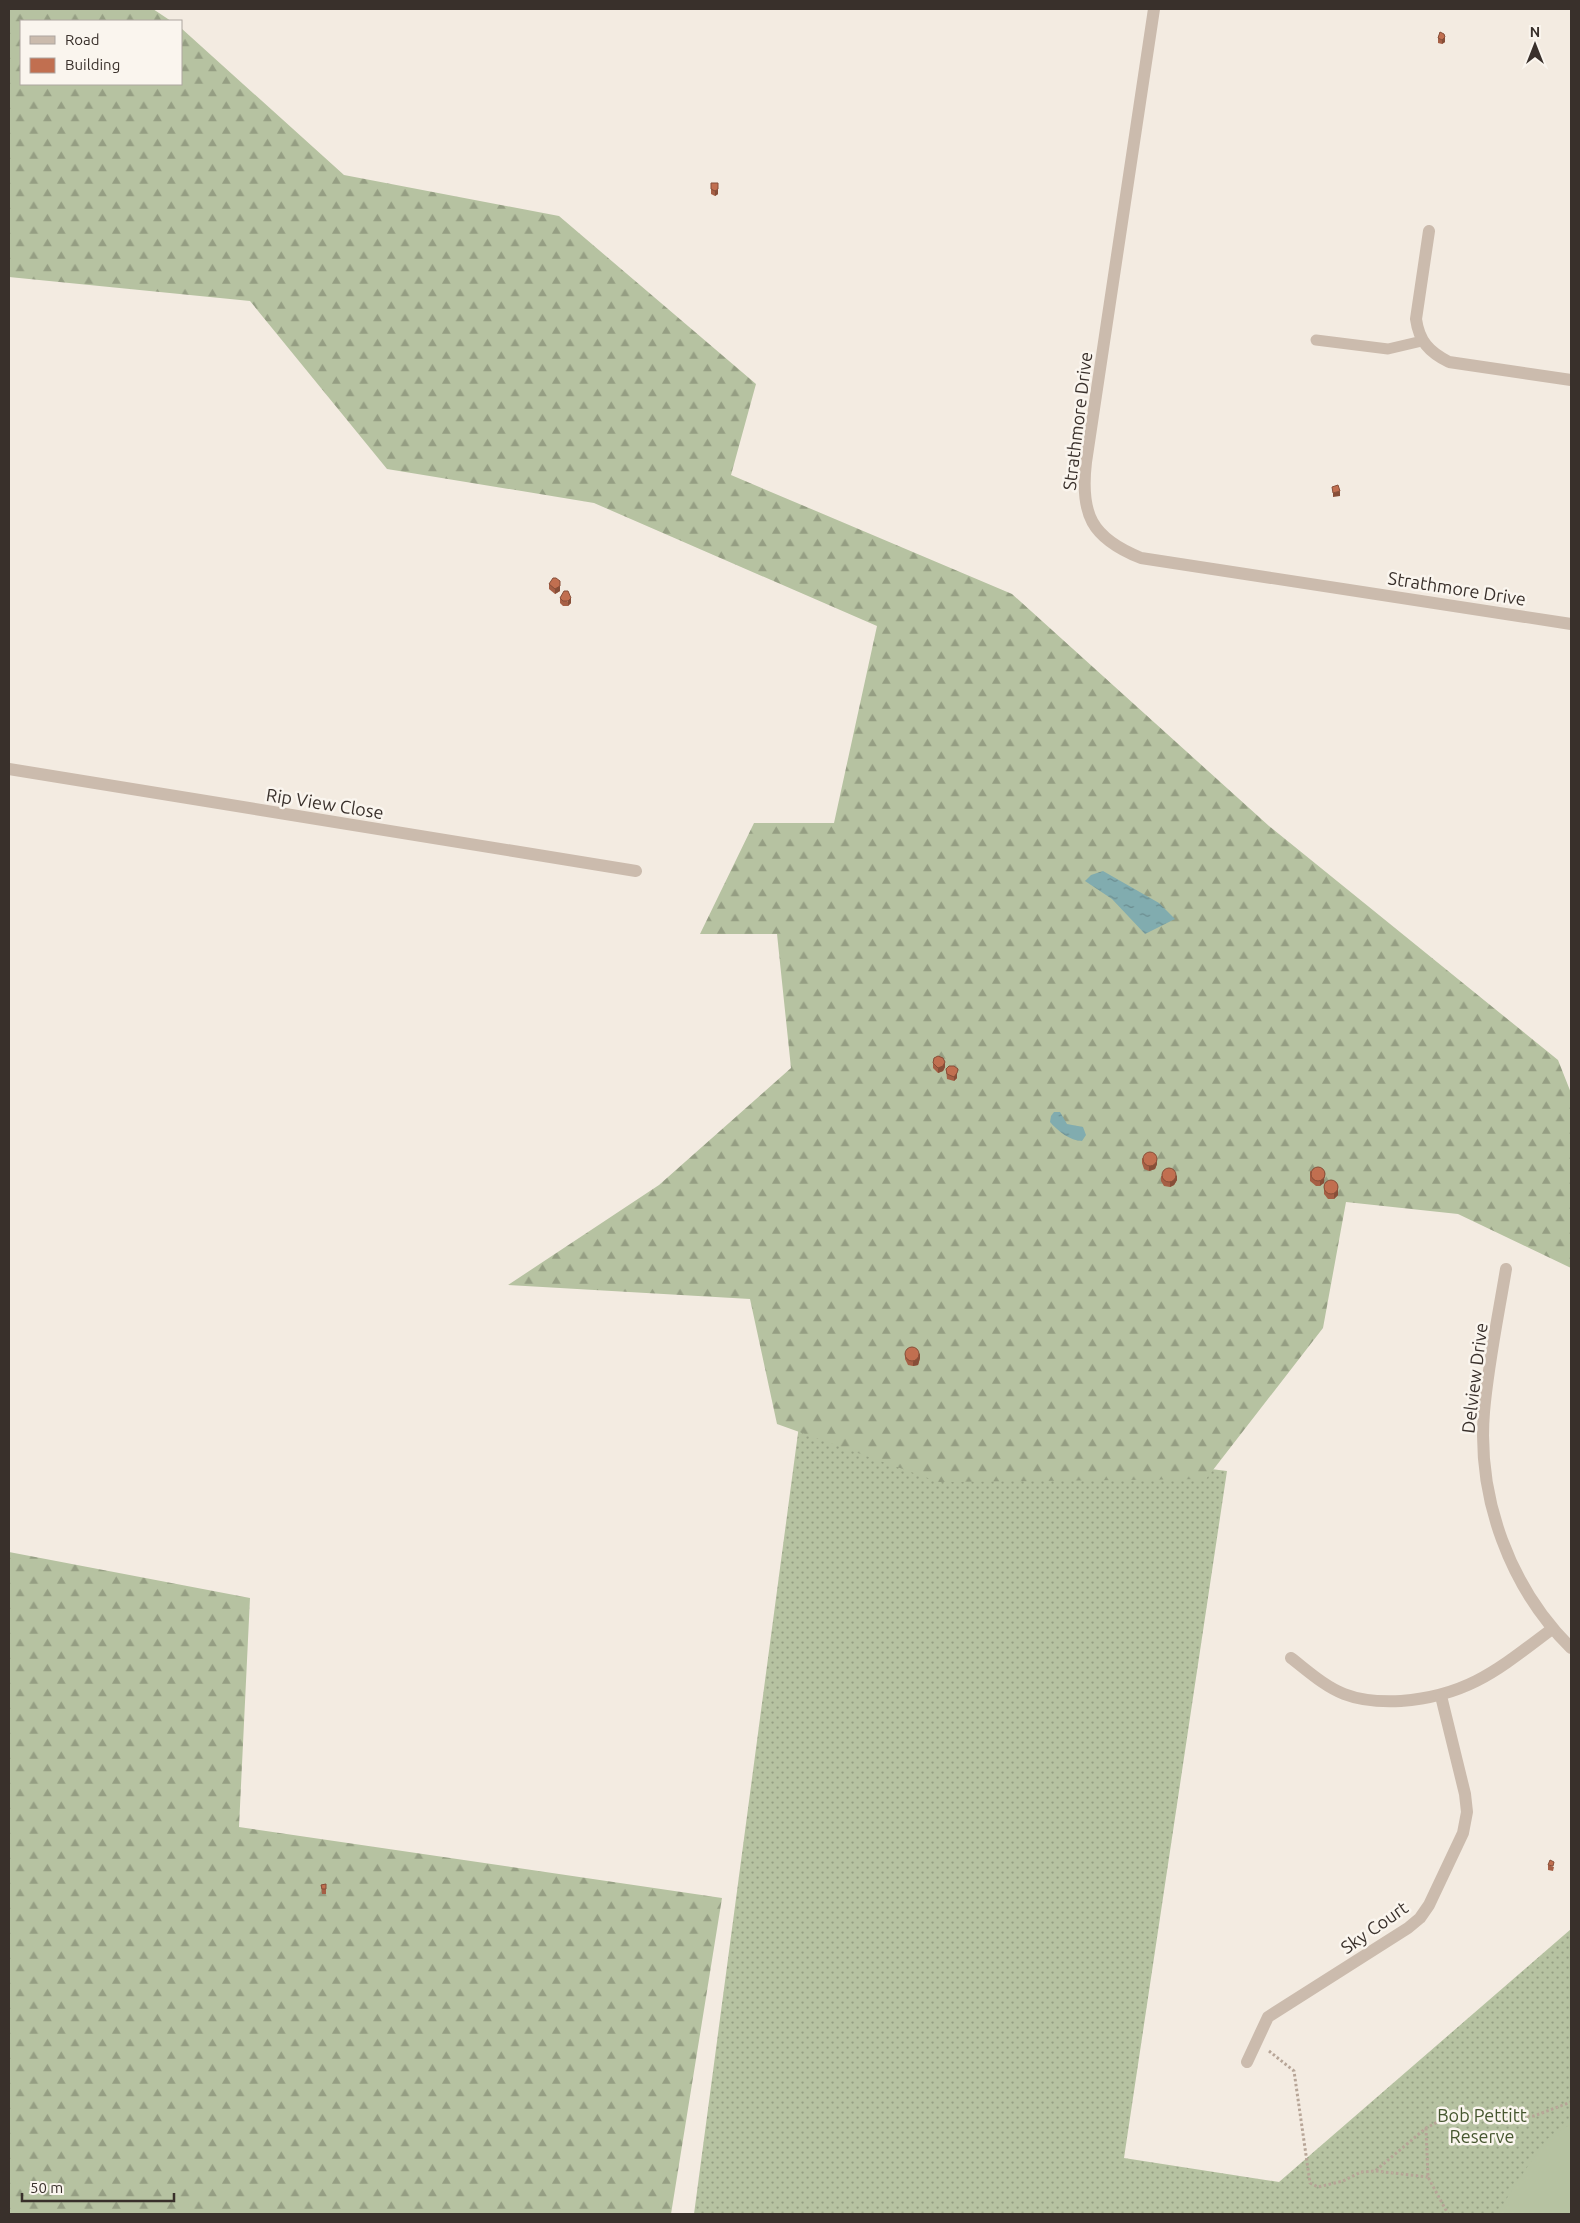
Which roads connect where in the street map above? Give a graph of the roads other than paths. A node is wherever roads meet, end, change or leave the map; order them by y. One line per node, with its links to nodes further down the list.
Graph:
1 (1154, 9): 6 (street, Strathmore Drive)
2 (1430, 231): 4 (street)
3 (1316, 340): 4 (lane)
4 (1422, 341): 5 (street)
5 (1571, 380)
6 (1571, 624)
7 (9, 769): 8 (street, Rip View Close)
8 (636, 871)
9 (1506, 1270): 10 (street, Delview Drive)
10 (1552, 1629): 11 (street, Delview Drive); 13 (street)
11 (1571, 1648)
12 (1291, 1658): 13 (street)
13 (1441, 1696): 14 (street, Sky Court)
14 (1248, 2062)

